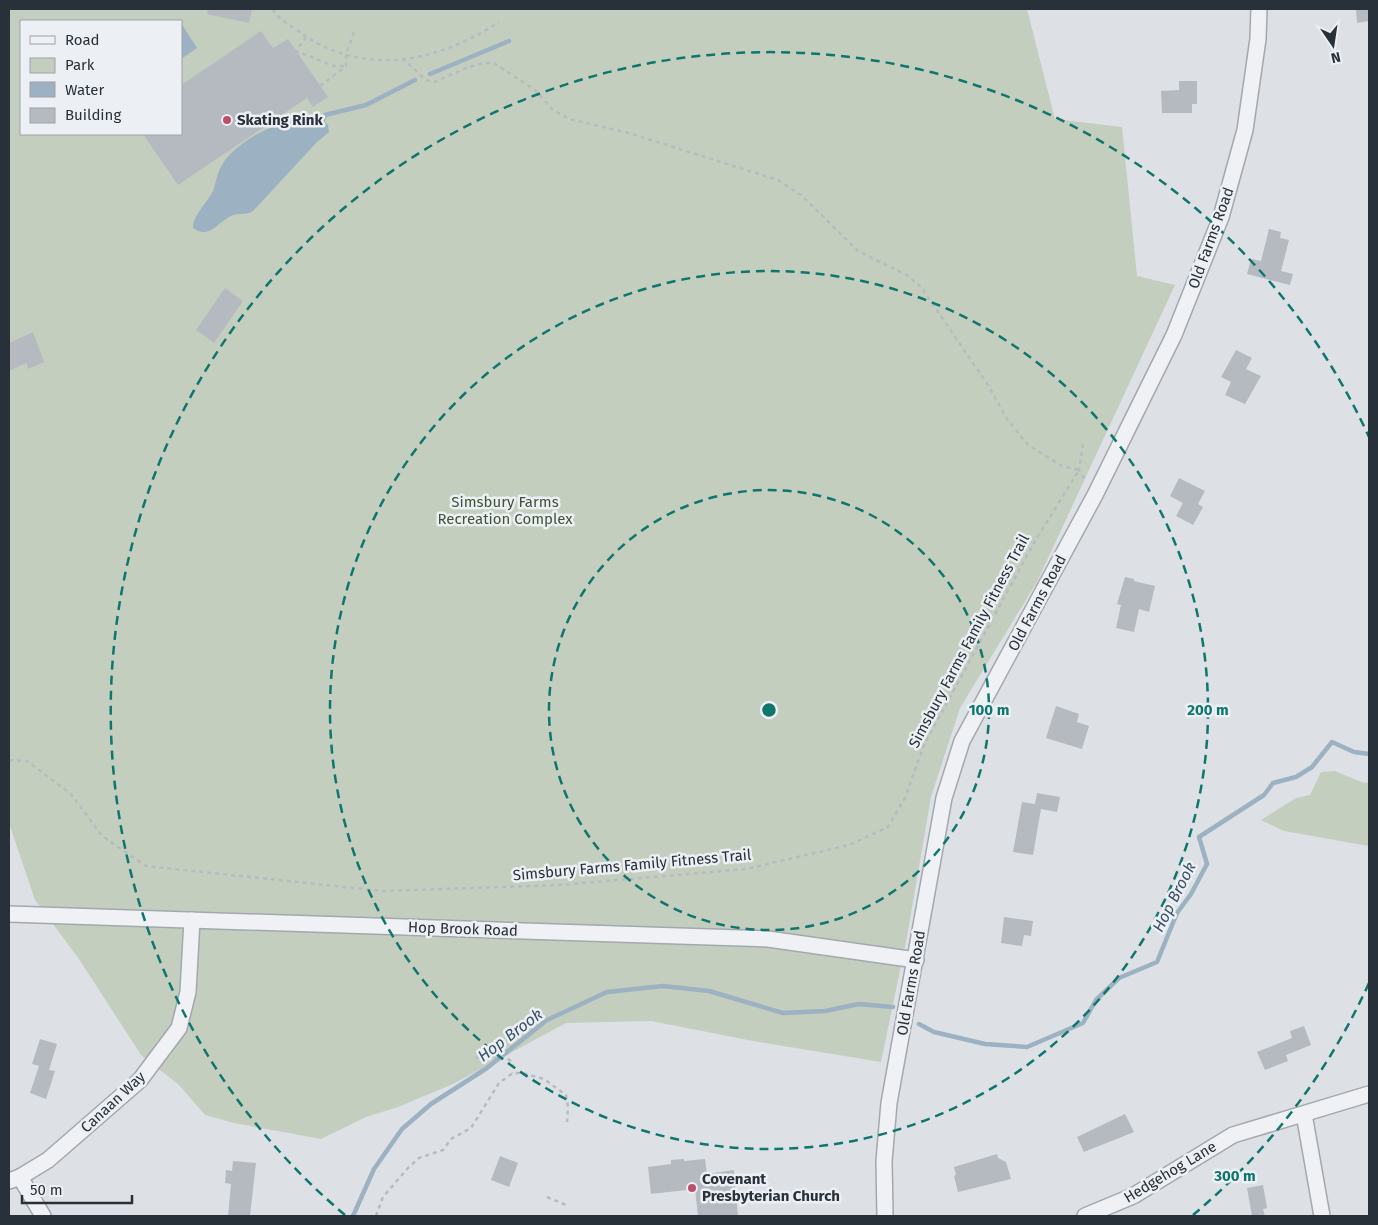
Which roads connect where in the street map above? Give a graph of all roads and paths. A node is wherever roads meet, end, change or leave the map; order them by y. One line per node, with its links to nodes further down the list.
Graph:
1 (273, 9): 5 (path)
2 (1259, 9): 12 (street, Old Farms Road)
3 (498, 22): 7 (path)
4 (354, 32): 6 (path)
5 (306, 36): 6 (path); 8 (path)
6 (346, 54): 7 (path); 8 (path)
7 (403, 60): 11 (path)
8 (346, 66): 9 (path)
9 (320, 86)
10 (1083, 444): 11 (path)
11 (1079, 470): 12 (path); 13 (path, Simsbury Farms Family Fitness Trail)
12 (1095, 495): 16 (street, Old Farms Road)
13 (9, 760)
14 (9, 914): 15 (street, Hop Brook Road)
15 (192, 920): 16 (street, Hop Brook Road); 22 (street, Canaan Way)
16 (916, 960): 27 (street, Old Farms Road)
17 (476, 1058): 18 (path)
18 (513, 1073): 21 (path); 26 (path)
19 (1369, 1094): 20 (street, Hedgehog Lane)
20 (1304, 1114): 28 (street, Hedgehog Lane); 29 (street)
21 (567, 1122)
22 (14, 1179): 25 (street, Canaan Way)
23 (547, 1197): 24 (path)
24 (566, 1204)
25 (43, 1216)
26 (376, 1216)
27 (885, 1216)
28 (1086, 1216)
29 (1322, 1216)

